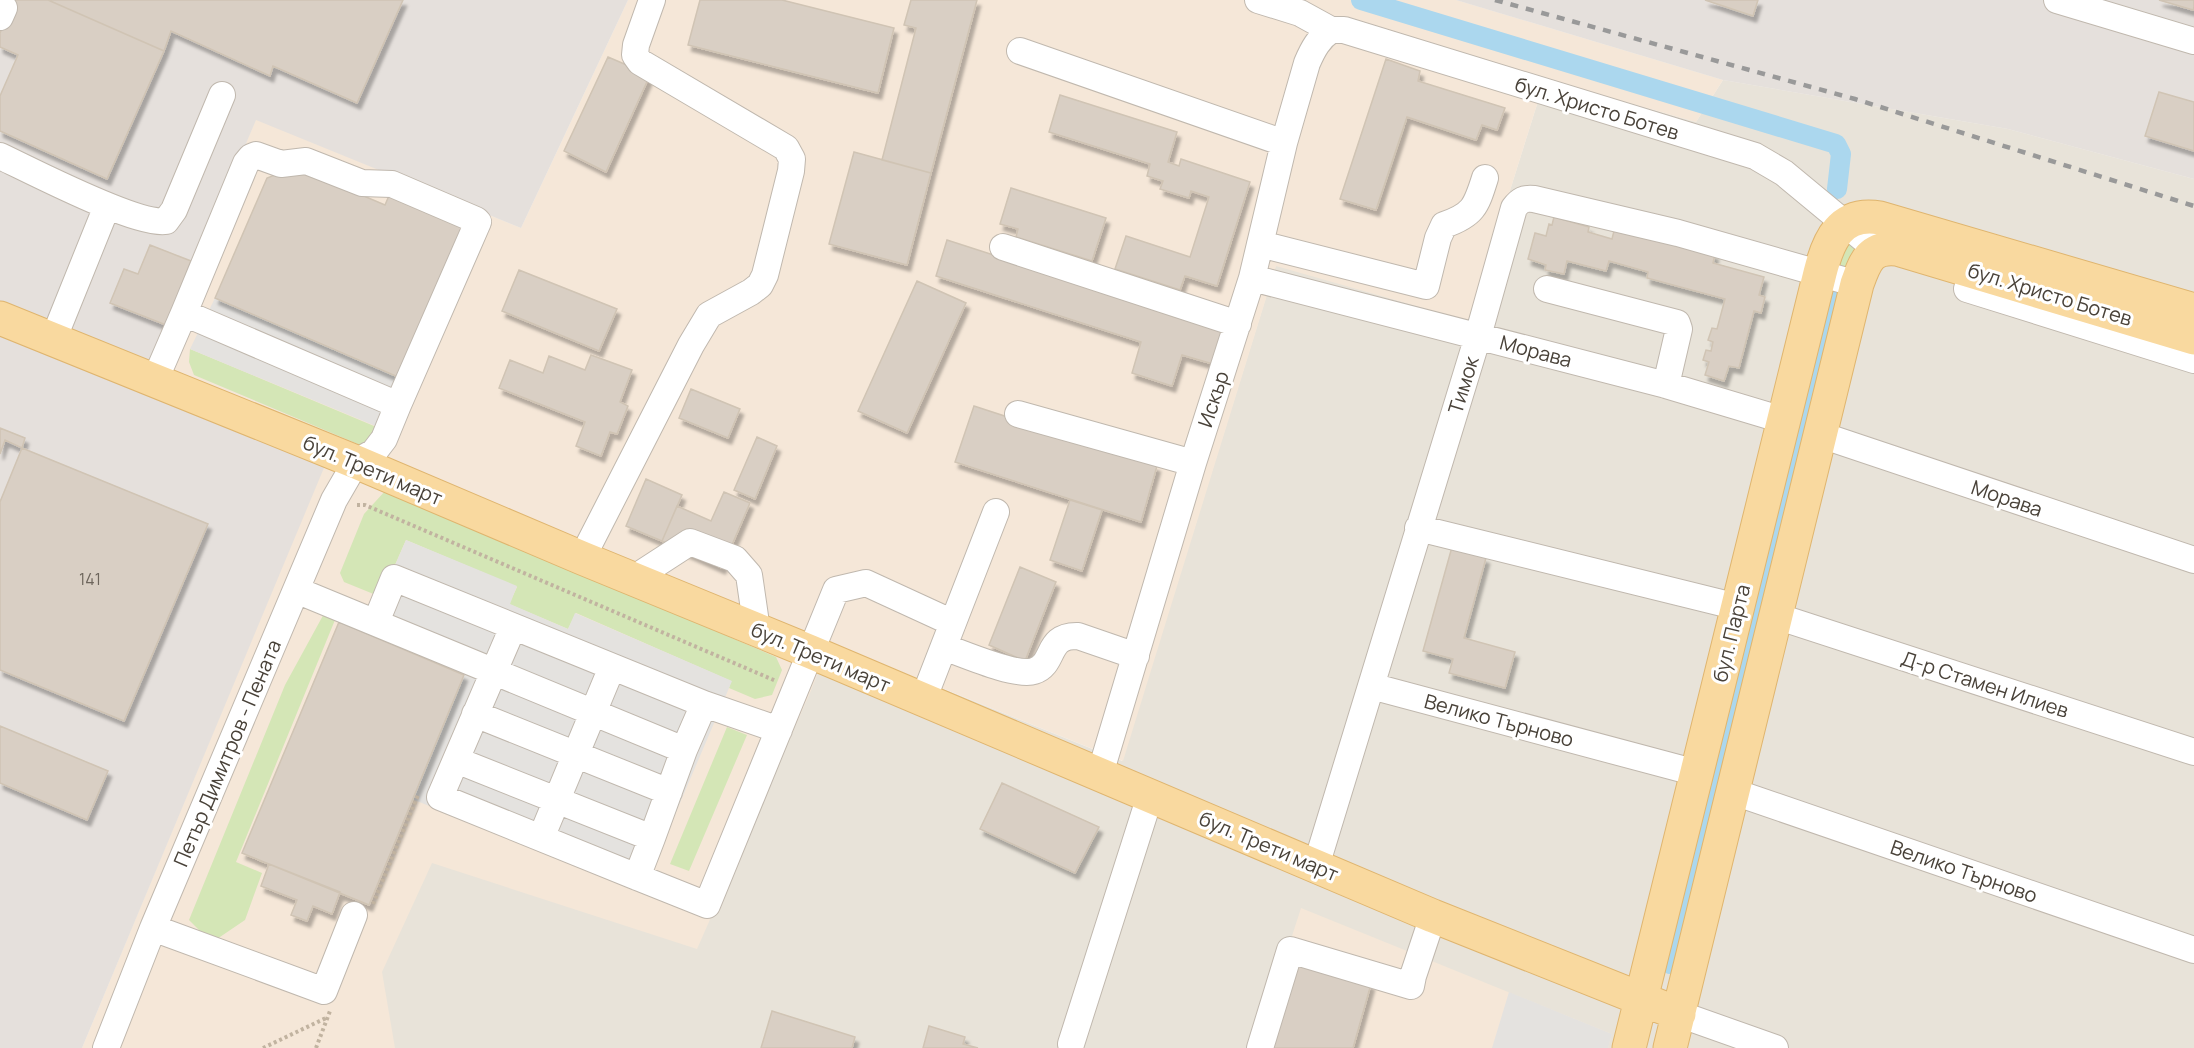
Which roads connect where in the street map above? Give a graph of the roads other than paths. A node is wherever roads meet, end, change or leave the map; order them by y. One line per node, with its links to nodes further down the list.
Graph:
1 (652, 0): 41 (street)
2 (1258, 0): 5 (street, бул. Христо Ботев)
3 (2057, 0): 4 (street)
4 (2121, 9): 6 (street)
5 (1331, 30): 9 (street, Искър); 13 (street, бул. Христо Ботев)
6 (2194, 40)
7 (1020, 51): 9 (street)
8 (222, 95): 12 (street)
9 (1284, 143): 14 (street, Искър)
10 (0, 156): 12 (street)
11 (1485, 178): 14 (street)
12 (107, 206): 29 (street)
13 (1844, 224): 16 (street, бул. Христо Ботев); 17 (main road, бул. Парта); 23 (main road, бул. Христо Ботев)
14 (1260, 244): 18 (street, Искър)
15 (1004, 247): 26 (street)
16 (1877, 250): 19 (main road, бул. Парта); 22 (main road, бул. Христо Ботев)
17 (1820, 273): 19 (street); 27 (street, Тимок); 35 (main road, бул. Парта)
18 (1252, 278): 26 (street, Искър); 27 (street, Морава)
19 (1857, 284): 36 (main road, бул. Парта)
20 (1547, 289): 32 (street)
21 (1967, 289): 22 (street)
22 (2018, 295): 28 (main road, бул. Христо Ботев); 30 (street)
23 (2194, 310)
24 (184, 313): 31 (street); 33 (street); 33 (street)
25 (0, 318): 29 (main road, бул. Трети март)
26 (1238, 324): 38 (street, Искър)
27 (1478, 336): 32 (street, Морава); 40 (street, Тимок)
28 (2194, 338)
29 (53, 340): 31 (main road, бул. Трети март)
30 (2194, 360)
31 (155, 380): 37 (main road, бул. Трети март)
32 (1666, 385): 35 (street, Морава)
33 (398, 405): 37 (street)
34 (1018, 414): 38 (street)
35 (1783, 420): 45 (main road, бул. Парта)
36 (1821, 435): 42 (street, Морава); 46 (main road, бул. Парта)
37 (356, 462): 41 (main road, бул. Трети март); 44 (street, Петър Димитров - Пената)
38 (1193, 463): 53 (street, Искър)
39 (996, 512): 48 (street)
40 (1418, 528): 45 (street); 56 (street, Тимок)
41 (582, 558): 43 (main road, бул. Трети март)
42 (2194, 560)
43 (633, 579): 50 (main road, бул. Трети март); 50 (street)
44 (296, 590): 47 (street); 78 (street, Петър Димитров - Пената)
45 (1738, 607): 66 (main road, бул. Парта)
46 (1776, 616): 63 (street, Д-р Стамен Илиев); 69 (main road, бул. Парта)
47 (376, 622): 49 (street); 55 (street)
48 (953, 623): 51 (street); 52 (street)
49 (513, 627): 54 (street); 55 (street)
50 (757, 630): 52 (main road, бул. Трети март)
51 (944, 647): 53 (street); 57 (street)
52 (811, 652): 57 (main road, бул. Трети март); 61 (street)
53 (1136, 656): 67 (street, Искър)
54 (612, 667): 58 (street); 59 (street)
55 (494, 671): 59 (street); 60 (street)
56 (1371, 686): 66 (street, Велико Търново); 74 (street, Тимок)
57 (923, 700): 67 (main road, бул. Трети март)
58 (704, 704): 61 (street); 62 (street)
59 (593, 712): 62 (street); 64 (street)
60 (475, 714): 64 (street); 65 (street)
61 (779, 730): 75 (street)
62 (684, 750): 68 (street)
63 (2194, 752)
64 (576, 755): 68 (street); 71 (street)
65 (456, 760): 71 (street); 72 (street)
66 (1696, 773): 80 (main road, бул. Парта)
67 (1100, 774): 70 (main road, бул. Трети март)
68 (669, 792): 73 (street)
69 (1734, 792): 79 (street, Велико Търново); 81 (main road, бул. Парта)
70 (1150, 796): 74 (main road, бул. Трети март); 82 (street)
71 (557, 800): 72 (street); 73 (street)
72 (541, 838): 75 (street)
73 (652, 838): 75 (street)
74 (1316, 866): 77 (main road, бул. Трети март)
75 (637, 876)
76 (354, 915): 78 (street)
77 (1433, 916): 80 (main road, бул. Трети март); 84 (street)
78 (153, 928): 83 (street, Петър Димитров - Пената)
79 (2194, 950)
80 (1641, 999): 81 (main road, бул. Трети март); 85 (main road, бул. Парта)
81 (1679, 1014): 86 (main road, бул. Парта); 87 (street)
82 (1071, 1044)
83 (106, 1048)
84 (1260, 1048)
85 (1629, 1048)
86 (1670, 1048)
87 (1774, 1048)

